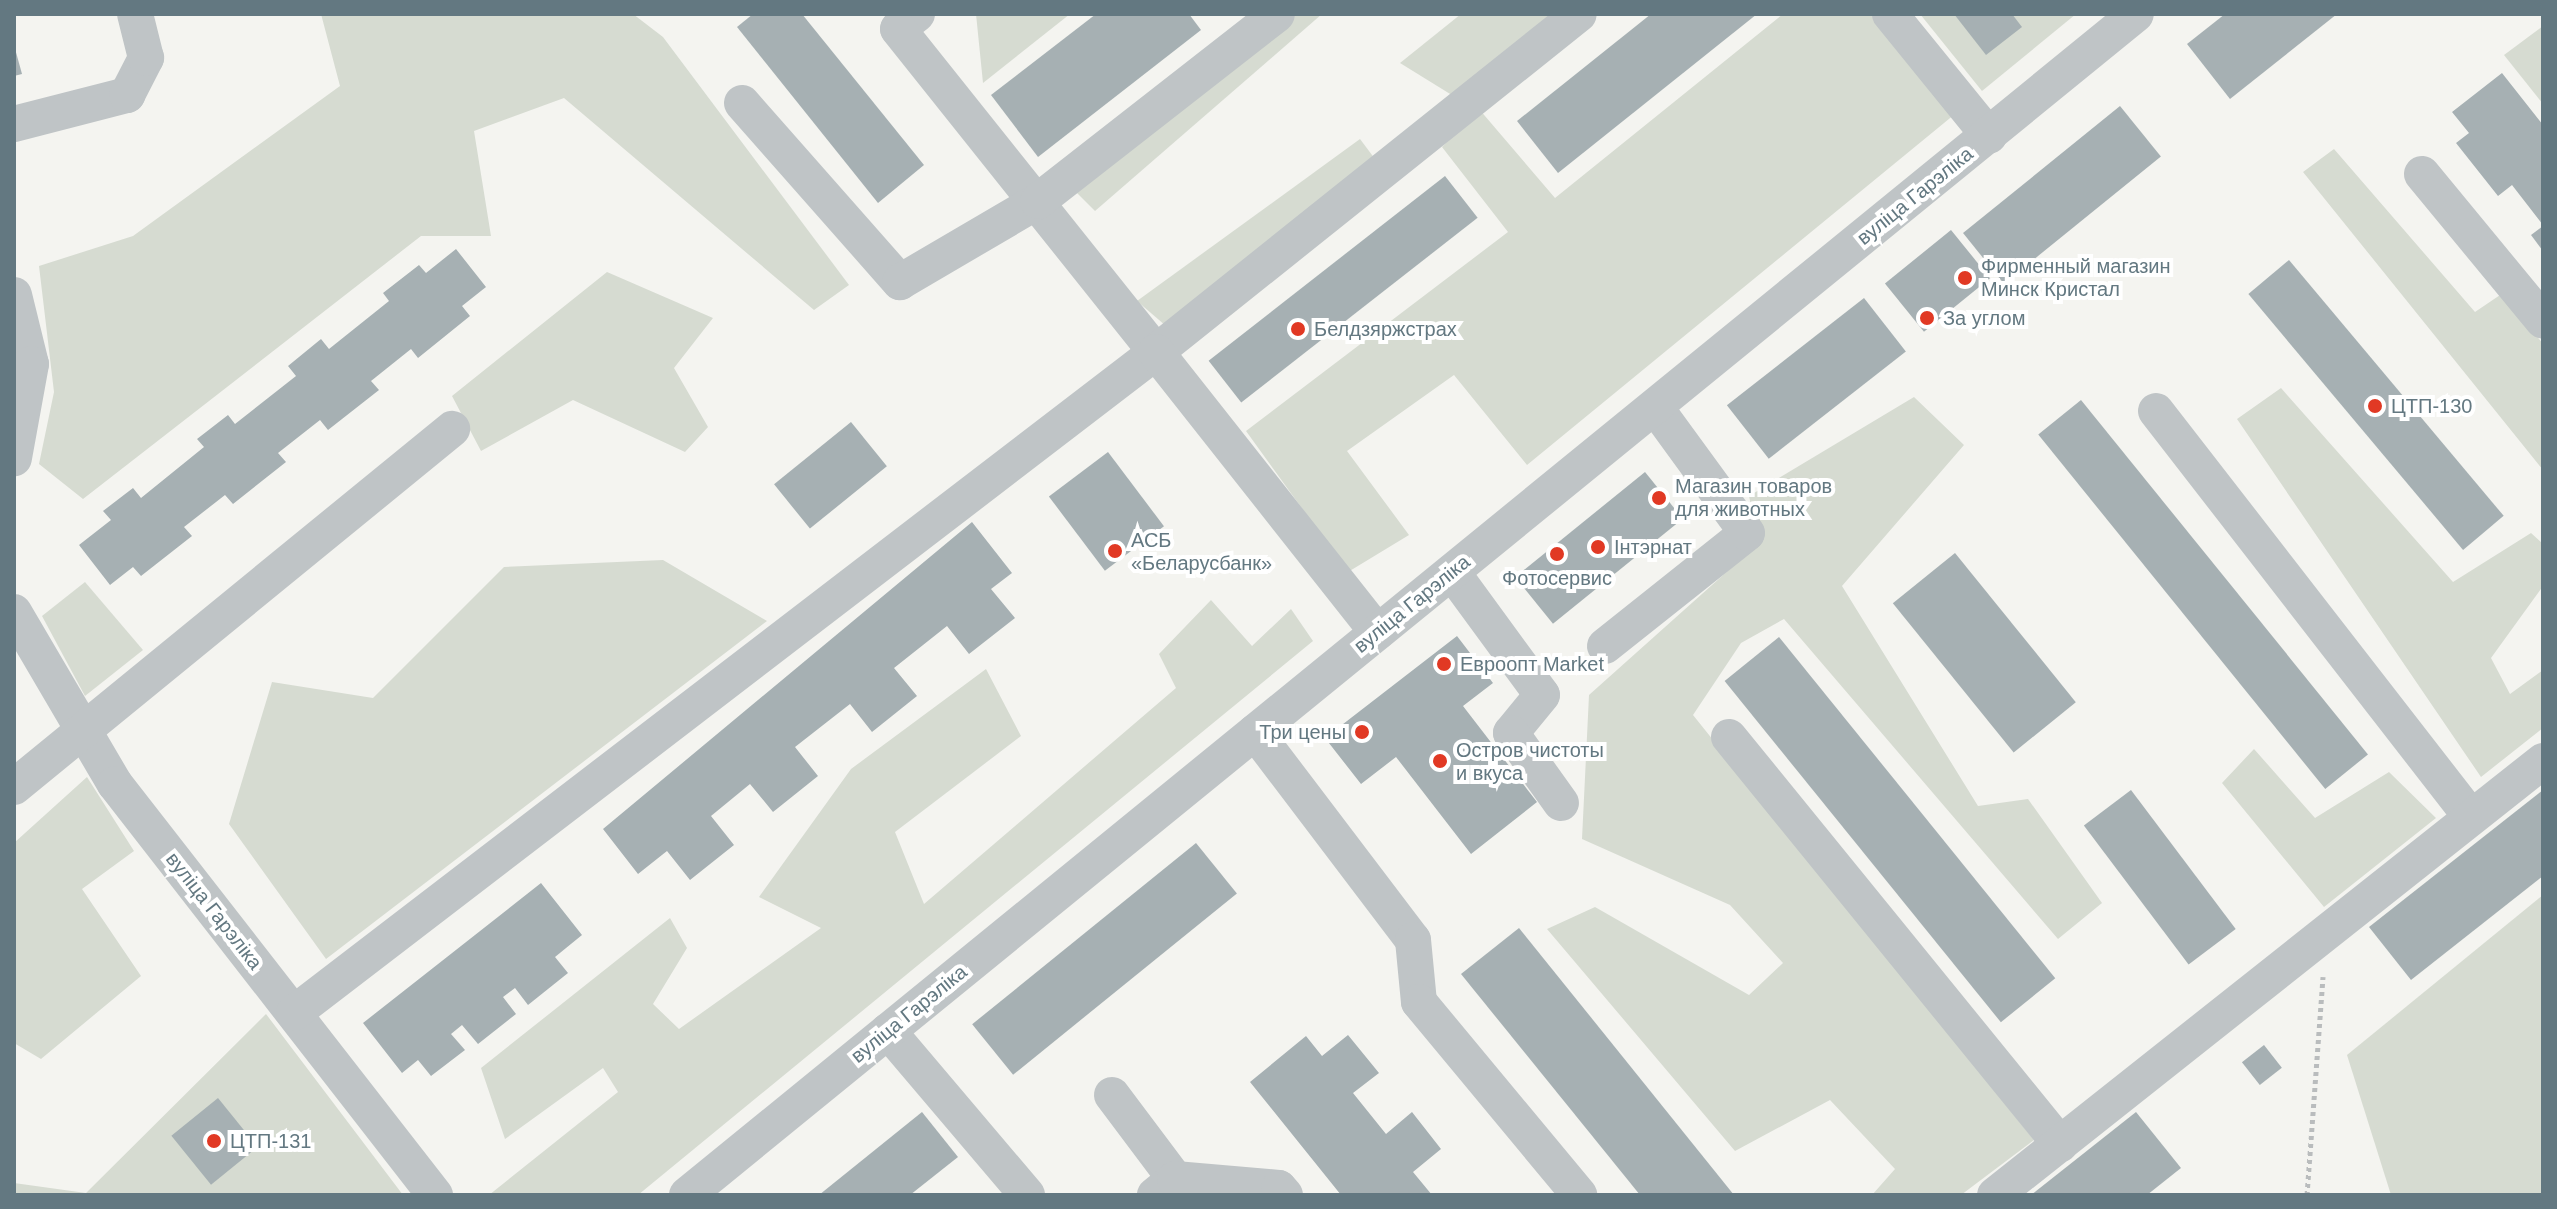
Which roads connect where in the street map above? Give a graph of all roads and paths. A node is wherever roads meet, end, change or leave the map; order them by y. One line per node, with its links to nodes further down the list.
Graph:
1 (135, 14): 8 (street)
2 (1277, 14): 11 (street)
3 (1579, 14): 14 (street)
4 (1890, 14): 9 (street)
5 (2136, 14): 9 (street, вуліца Гарэліка)
6 (901, 19): 11 (street)
7 (742, 103): 11 (street)
8 (14, 124)
9 (1989, 136): 15 (street, вуліца Гарэліка)
10 (2422, 174): 13 (street)
11 (1038, 201): 14 (street)
12 (14, 295): 18 (street)
13 (2543, 321)
14 (1156, 352): 21 (street); 31 (street)
15 (1656, 408): 19 (street, вуліца Гарэліка); 22 (street)
16 (2156, 411): 29 (street)
17 (452, 429): 23 (street)
18 (14, 458)
19 (1452, 572): 21 (street, вуліца Гарэліка); 28 (street)
20 (14, 612): 23 (street, вуліца Гарэліка)
21 (1377, 632): 24 (street, вуліца Гарэліка)
22 (1605, 646)
23 (83, 728): 27 (street); 31 (street, вуліца Гарэліка)
24 (1255, 732): 32 (street, вуліца Гарэліка); 40 (street)
25 (1729, 737): 34 (street)
26 (2543, 761): 29 (street)
27 (14, 787)
28 (1561, 803)
29 (2471, 817): 30 (street)
30 (2326, 932): 34 (street); 42 (path)
31 (294, 1013): 36 (street, вуліца Гарэліка)
32 (888, 1031): 37 (street, вуліца Гарэліка); 38 (street)
33 (1112, 1095): 35 (street)
34 (2060, 1144): 41 (street)
35 (1165, 1187): 39 (street)
36 (435, 1195)
37 (687, 1195)
38 (1027, 1195)
39 (1285, 1195)
40 (1579, 1195)
41 (1995, 1195)
42 (2307, 1195)

